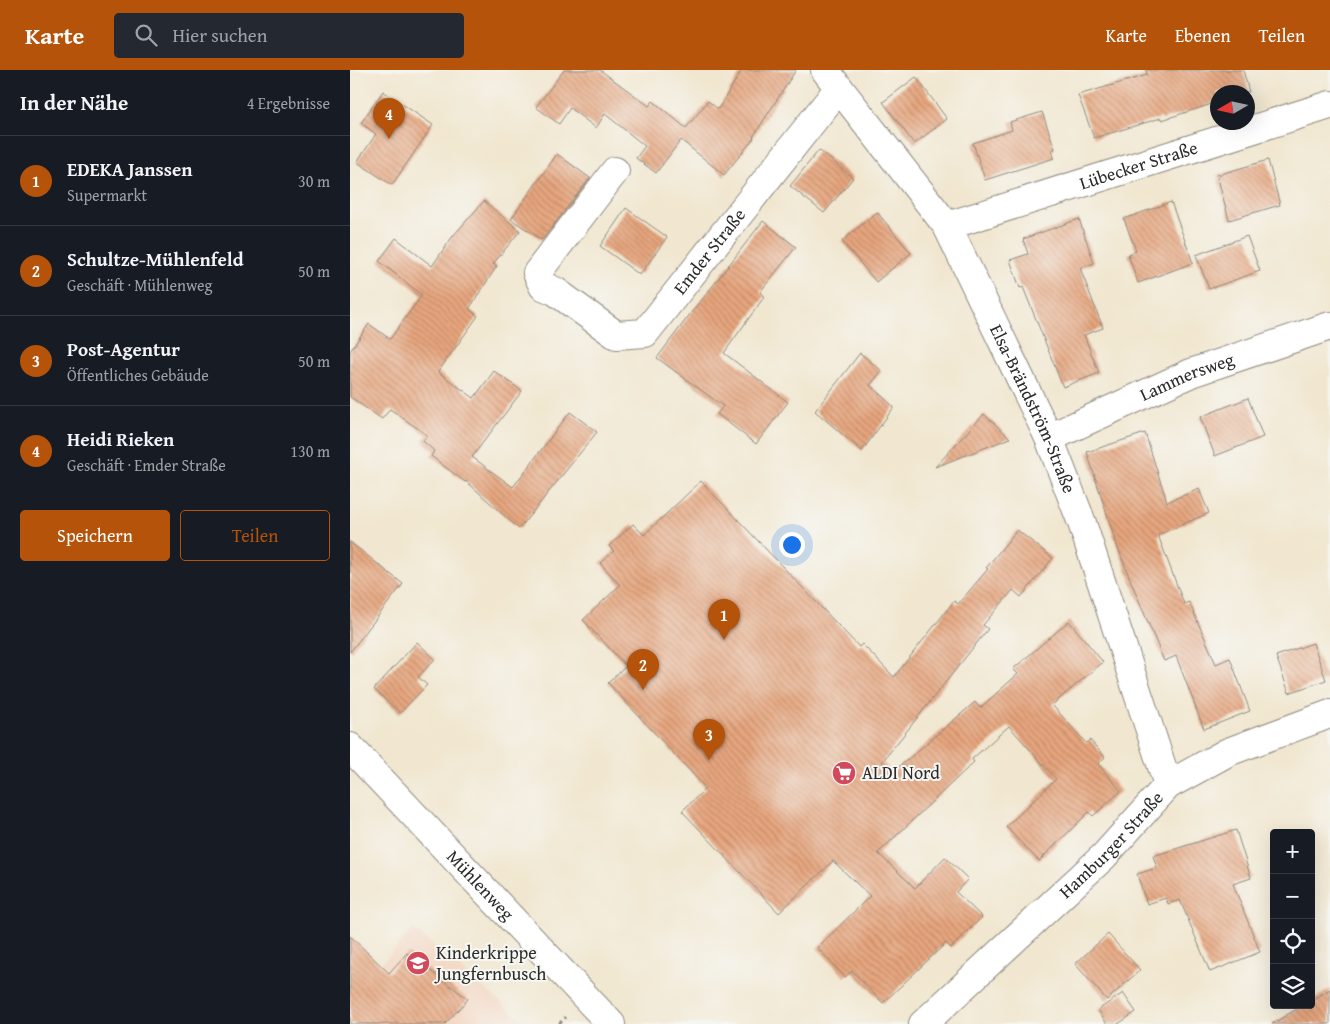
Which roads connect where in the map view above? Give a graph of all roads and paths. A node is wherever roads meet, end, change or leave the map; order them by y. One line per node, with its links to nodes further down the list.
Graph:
1 (832, 79): 3 (street, Emder Straße); 4 (street, Elsa-Brändström-Straße)
2 (1330, 105): 4 (street, Lübecker Straße)
3 (615, 171)
4 (947, 226): 6 (street, Elsa-Brändström-Straße)
5 (1330, 326): 6 (street, Lammersweg)
6 (1049, 438): 9 (street, Elsa-Brändström-Straße)
7 (1330, 714): 9 (street, Hamburger Straße)
8 (350, 747): 10 (street, Mühlenweg)
9 (1168, 785): 11 (street, Hamburger Straße)
10 (611, 1024)
11 (923, 1024)

